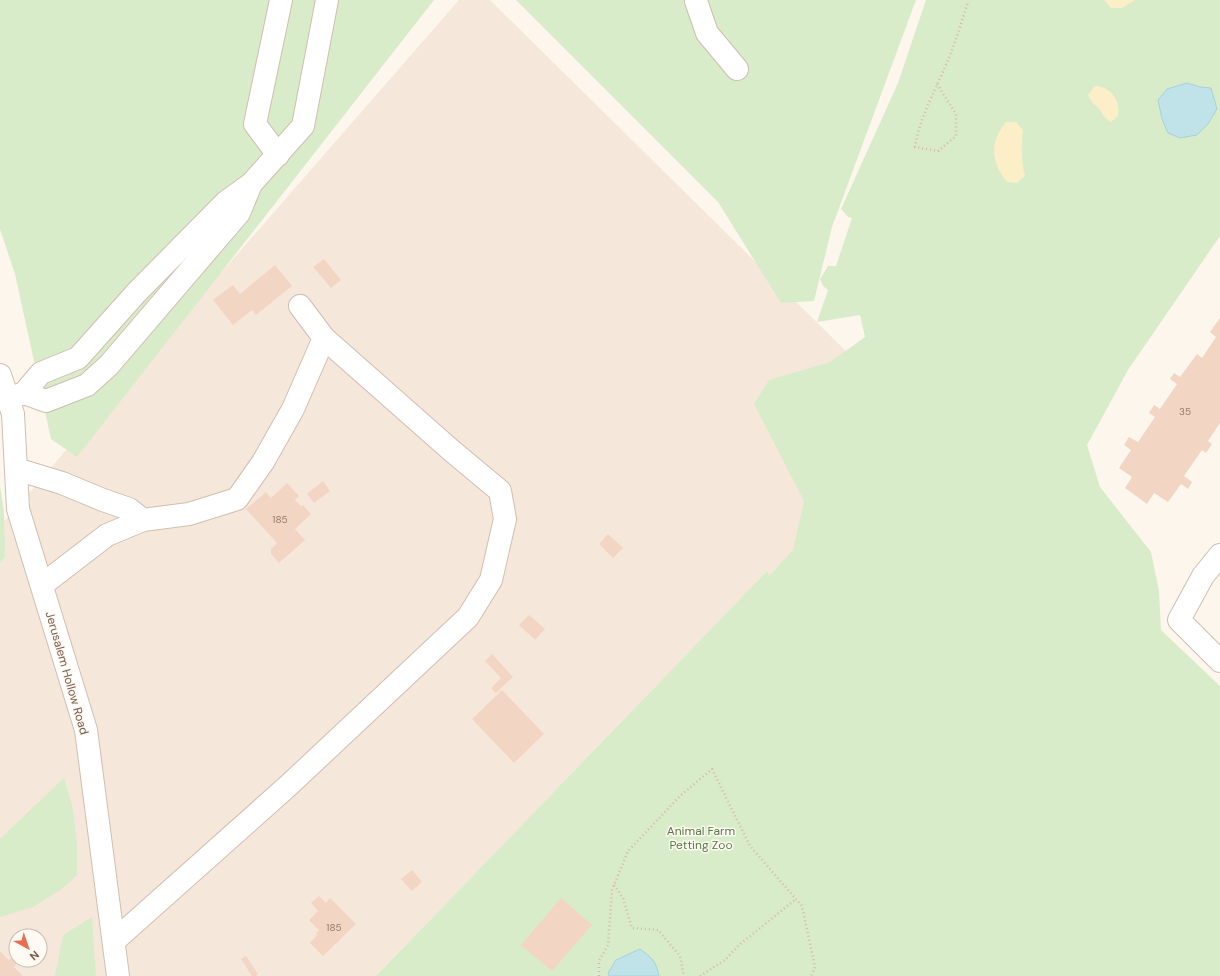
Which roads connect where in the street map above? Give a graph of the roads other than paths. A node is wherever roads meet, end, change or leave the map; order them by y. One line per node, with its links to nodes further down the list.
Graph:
1 (282, 0): 5 (street)
2 (326, 0): 5 (street)
3 (696, 0): 4 (street)
4 (737, 69)
5 (278, 155): 6 (street)
6 (251, 184): 7 (street); 9 (street)
7 (137, 292): 9 (street); 12 (street)
8 (300, 306): 10 (street)
9 (157, 309): 12 (street)
10 (324, 338): 14 (street); 18 (street)
11 (0, 375): 12 (street, Jerusalem Hollow Road)
12 (16, 396): 13 (street, Jerusalem Hollow Road)
13 (16, 469): 14 (street); 16 (street, Jerusalem Hollow Road)
14 (143, 520): 16 (street)
15 (1219, 558): 17 (street)
16 (42, 585): 18 (street, Jerusalem Hollow Road)
17 (1220, 661)
18 (114, 941): 19 (street, Jerusalem Hollow Road)
19 (118, 976)

